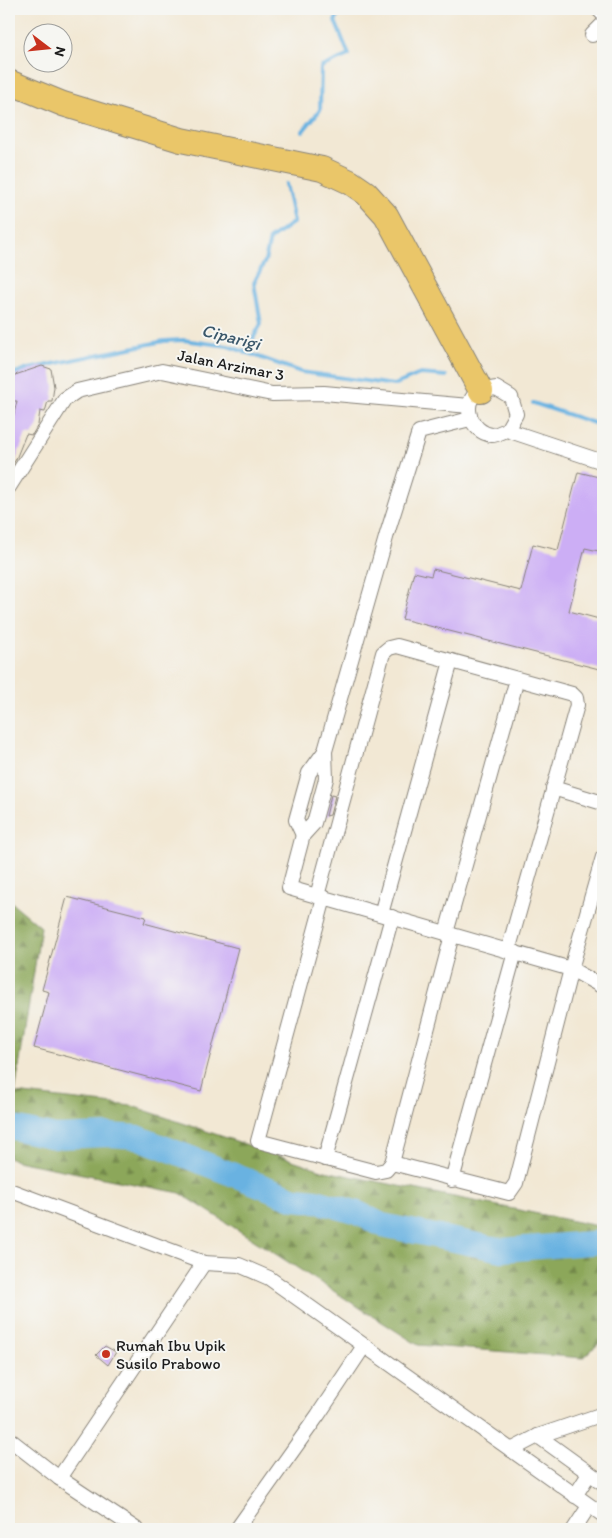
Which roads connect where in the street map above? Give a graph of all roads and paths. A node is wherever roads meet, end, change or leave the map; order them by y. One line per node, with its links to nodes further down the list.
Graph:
1 (598, 9): 2 (street)
2 (603, 14)
3 (603, 24): 4 (street)
4 (592, 35)
5 (9, 82): 6 (highway)
6 (473, 405): 7 (street); 7 (street); 9 (street, Jalan Arzimar 3); 15 (street)
7 (507, 430): 8 (street)
8 (603, 462)
9 (9, 486)
10 (452, 661): 11 (street); 15 (street); 16 (street)
11 (518, 679): 12 (street); 17 (street)
12 (553, 788): 13 (street); 18 (street)
13 (603, 803)
14 (603, 857): 19 (street)
15 (320, 897): 16 (street); 21 (street)
16 (386, 916): 17 (street); 21 (street)
17 (449, 934): 18 (street); 22 (street)
18 (511, 952): 19 (street); 23 (street)
19 (572, 968): 20 (street); 23 (street)
20 (603, 987)
21 (325, 1159): 22 (street)
22 (392, 1163): 23 (street)
23 (452, 1180)
24 (9, 1190): 25 (street)
25 (204, 1263): 26 (street); 32 (street)
26 (364, 1346): 30 (street); 38 (street)
27 (603, 1414): 28 (street)
28 (538, 1436): 30 (street); 31 (street)
29 (9, 1439): 32 (street)
30 (511, 1450): 34 (street)
31 (589, 1474): 33 (street); 34 (street)
32 (59, 1478): 37 (street)
33 (603, 1483)
34 (575, 1496): 35 (street)
35 (590, 1506): 36 (street); 39 (street)
36 (603, 1515)
37 (136, 1529)
38 (237, 1529)
39 (574, 1529)

